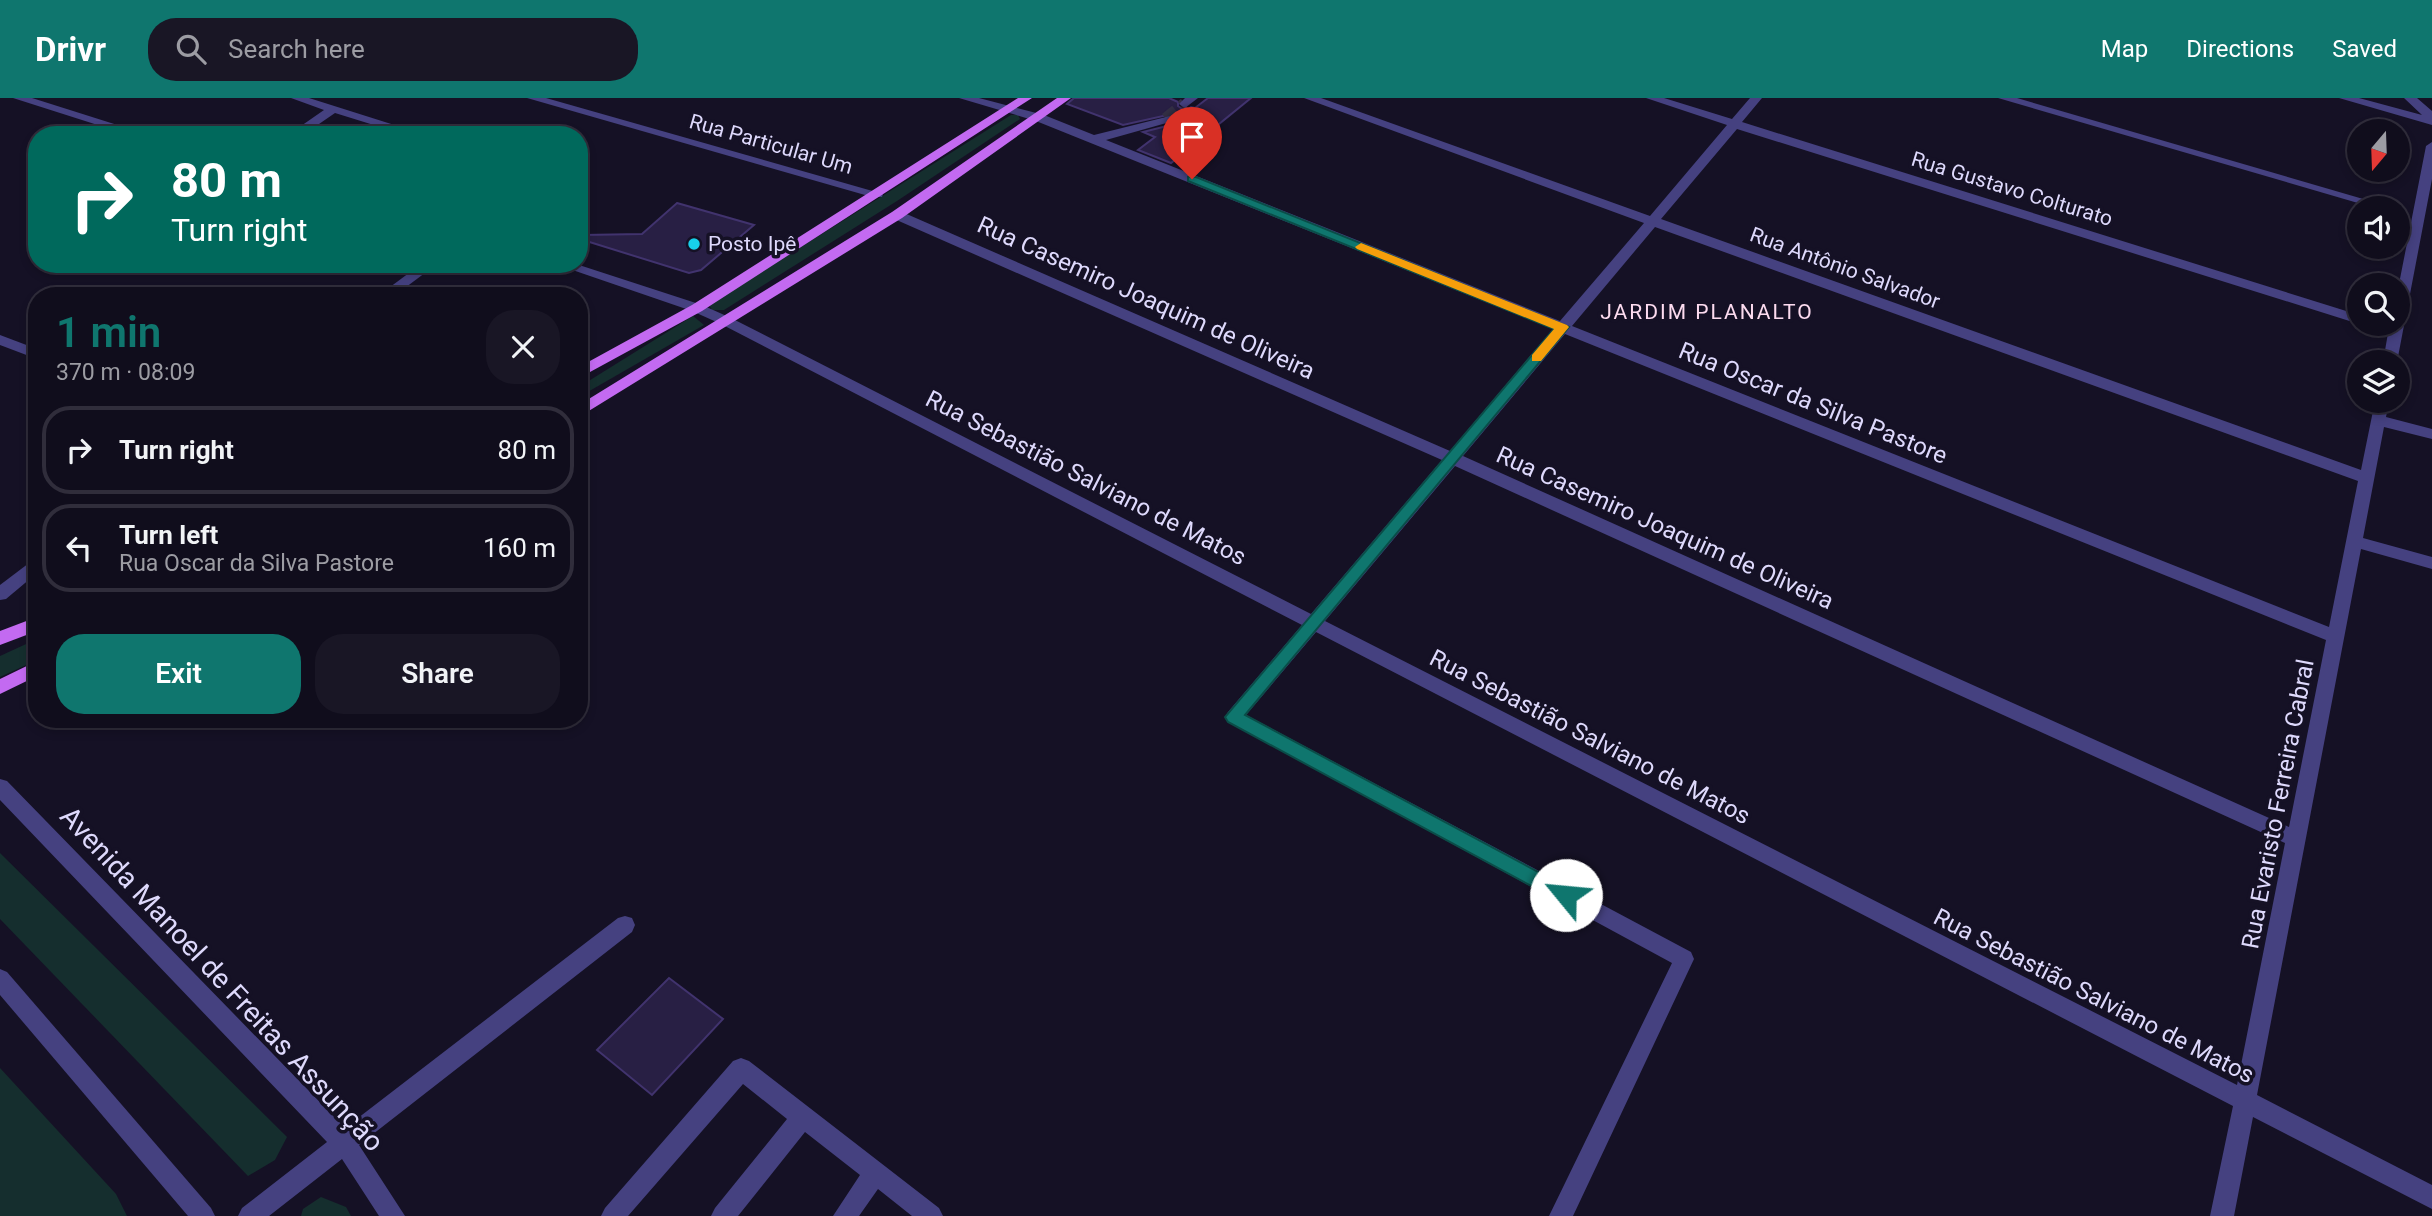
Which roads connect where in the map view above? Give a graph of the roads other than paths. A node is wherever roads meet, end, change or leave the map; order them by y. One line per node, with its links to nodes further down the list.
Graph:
1 (19, 98): 18 (street)
2 (298, 98): 12 (street)
3 (533, 98): 24 (street, Rua Particular Um)
4 (965, 98): 13 (street, Rua Oscar da Silva Pastore)
5 (1026, 98): 13 (main road)
6 (1065, 98): 15 (main road)
7 (1310, 98): 27 (street, Rua Antônio Salvador)
8 (1652, 98): 17 (street, Rua Gustavo Colturato)
9 (1756, 98): 17 (street)
10 (2004, 98): 25 (street)
11 (2345, 98): 14 (street)
12 (334, 109): 19 (street); 20 (street)
13 (1010, 109): 15 (street, Rua Oscar da Silva Pastore); 24 (main road)
14 (2422, 112): 21 (street)
15 (1040, 118): 22 (street, Rua Oscar da Silva Pastore); 26 (main road)
16 (1166, 119): 22 (street)
17 (1734, 124): 27 (street); 33 (street, Rua Gustavo Colturato)
18 (113, 126)
19 (308, 126)
20 (390, 126)
21 (2432, 137)
22 (1093, 139): 35 (street, Rua Oscar da Silva Pastore)
23 (2432, 146): 30 (street)
24 (877, 194): 32 (main road)
25 (2347, 196)
26 (897, 215): 34 (main road); 43 (street, Rua Casemiro Joaquim de Oliveira)
27 (1652, 221): 35 (street); 44 (street, Rua Antônio Salvador)
28 (588, 272): 32 (street, Rua Sebastião Salviano de Matos)
29 (417, 273): 31 (street)
30 (2405, 273)
31 (398, 287)
32 (697, 308): 34 (street, Rua Sebastião Salviano de Matos); 38 (main road)
33 (2347, 316)
34 (726, 321): 39 (main road); 49 (street, Rua Sebastião Salviano de Matos)
35 (1562, 327): 43 (street); 51 (street, Rua Oscar da Silva Pastore)
36 (0, 340): 37 (street)
37 (28, 351)
38 (588, 368)
39 (588, 406)
40 (2379, 413): 44 (street, Rua Evaristo Ferreira Cabral)
41 (2386, 413): 42 (street)
42 (2432, 434)
43 (1452, 458): 49 (street); 56 (street, Rua Casemiro Joaquim de Oliveira)
44 (2367, 478): 45 (street, Rua Evaristo Ferreira Cabral)
45 (2354, 541): 46 (street); 51 (street, Rua Evaristo Ferreira Cabral)
46 (2432, 564)
47 (28, 571): 48 (street)
48 (0, 594)
49 (1314, 622): 59 (street, Rua Sebastião Salviano de Matos); 71 (street)
50 (28, 627): 52 (main road)
51 (2336, 637): 56 (street, Rua Evaristo Ferreira Cabral)
52 (0, 638)
53 (28, 673): 54 (main road)
54 (0, 687)
55 (0, 787): 61 (street, Avenida Manoel de Freitas Assunção)
56 (2296, 839): 59 (street, Rua Evaristo Ferreira Cabral)
57 (625, 925): 61 (street)
58 (0, 979): 64 (street)
59 (2244, 1101): 63 (street, Rua Sebastião Salviano de Matos); 72 (street, Rua Evaristo Ferreira Cabral)
60 (803, 1117): 62 (street); 67 (street); 68 (street)
61 (345, 1144): 65 (street); 66 (street, Avenida Manoel de Freitas Assunção)
62 (875, 1173): 69 (street); 70 (street)
63 (2432, 1197)
64 (203, 1216)
65 (250, 1216)
66 (393, 1216)
67 (613, 1216)
68 (723, 1216)
69 (845, 1216)
70 (931, 1216)
71 (1561, 1216)
72 (2222, 1216)

